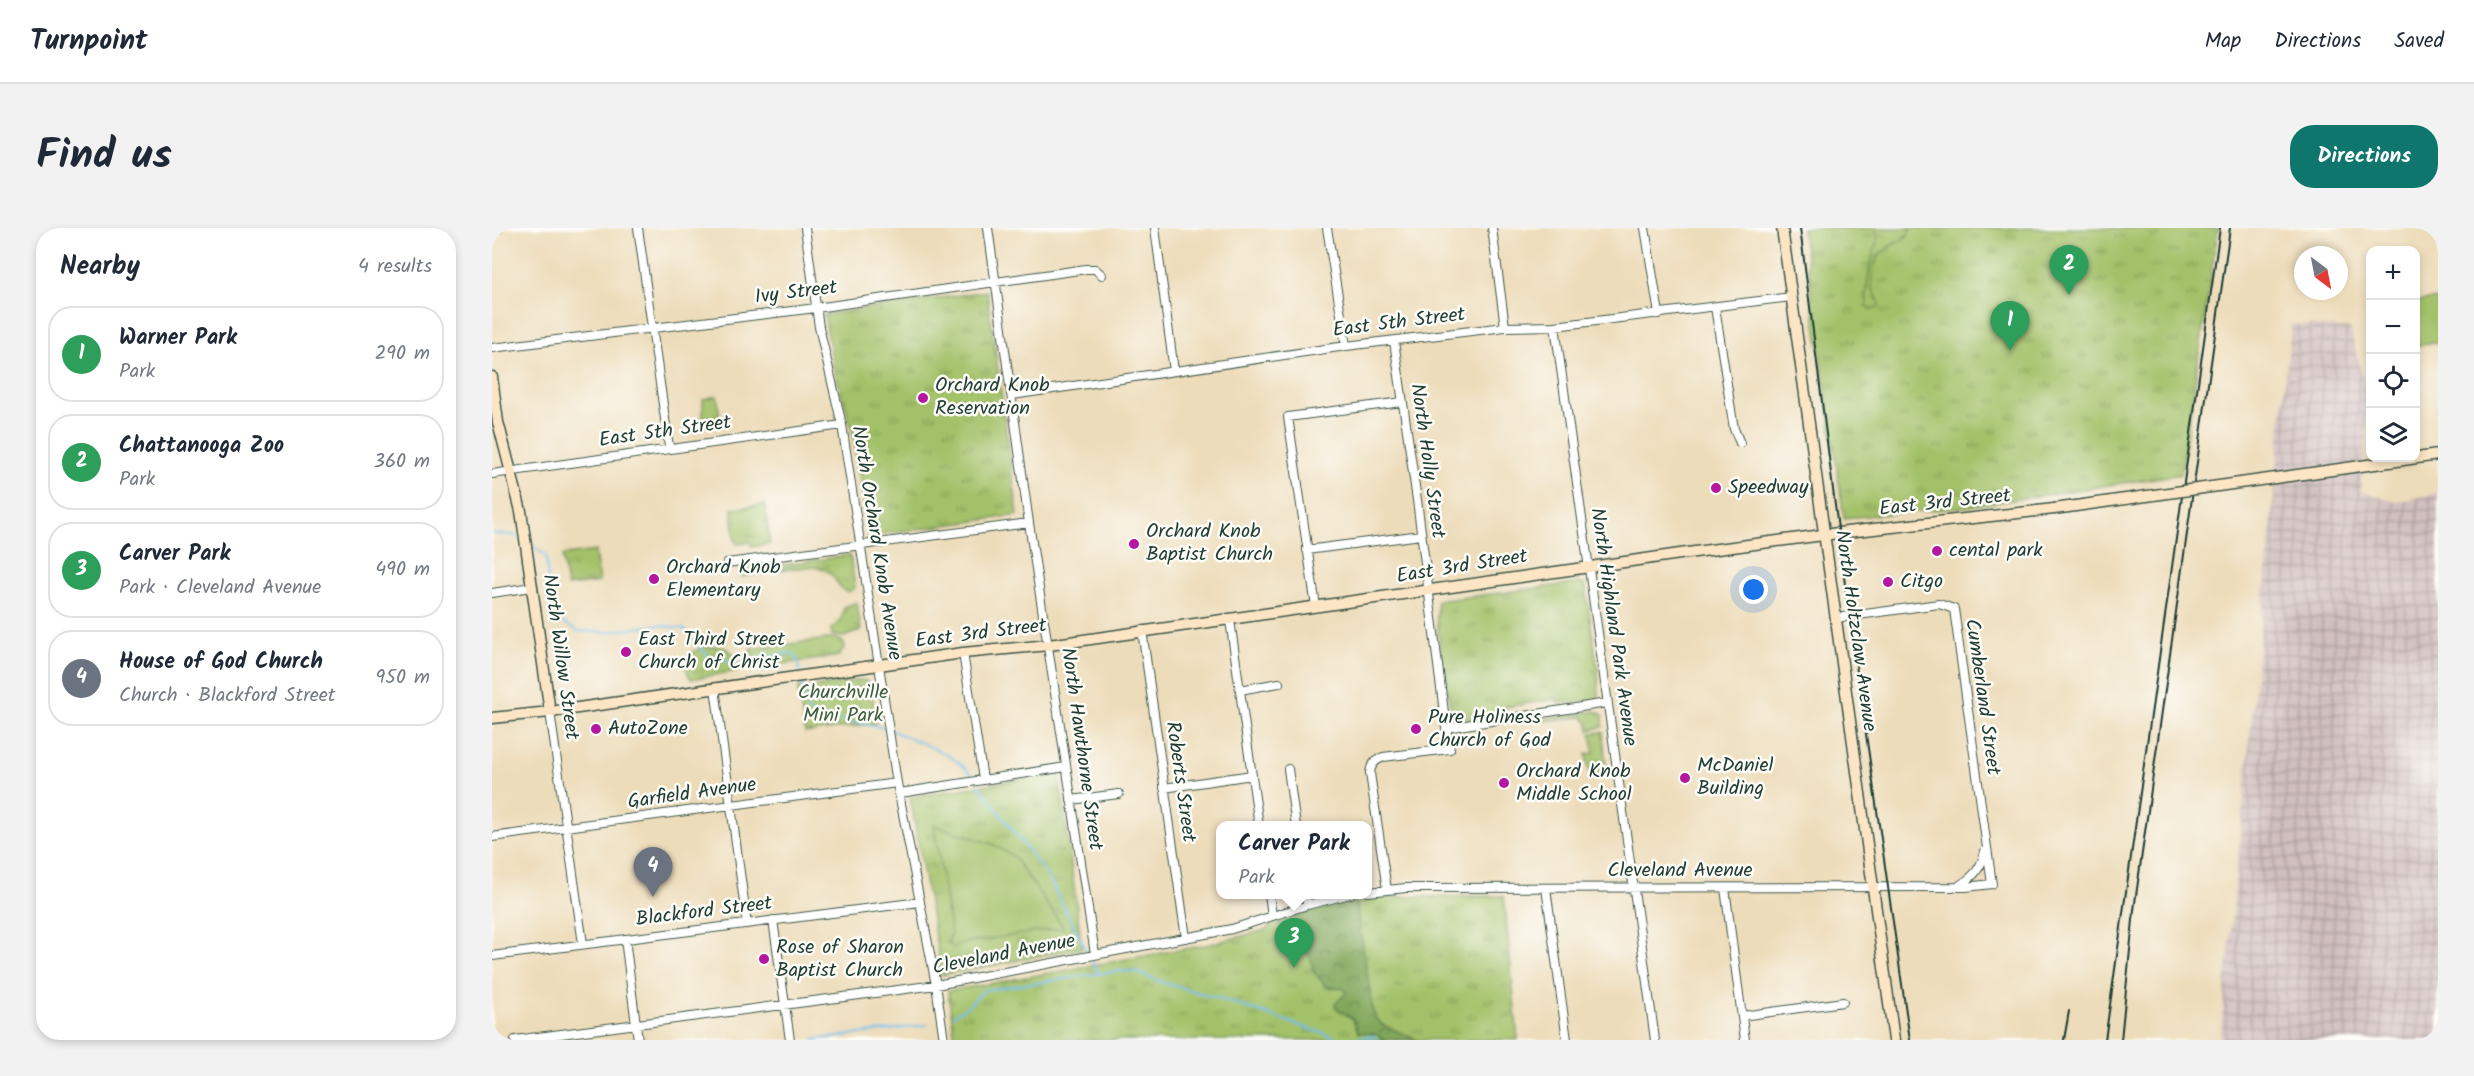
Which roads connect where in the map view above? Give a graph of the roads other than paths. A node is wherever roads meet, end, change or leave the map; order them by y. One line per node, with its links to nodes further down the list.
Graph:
1 (499, 228): 10 (street)
2 (638, 228): 17 (street)
3 (805, 228): 15 (street, North Orchard Knob Avenue)
4 (988, 228): 12 (street, North Hawthorne Street)
5 (1155, 228): 23 (street)
6 (1327, 228): 21 (street)
7 (1492, 228): 19 (street)
8 (1645, 228): 16 (street)
9 (1782, 228): 13 (main road, North Holtzclaw Avenue)
10 (492, 229)
11 (1102, 275): 12 (street, Ivy Street)
12 (996, 281): 15 (street, Ivy Street); 25 (street, North Hawthorne Street)
13 (1791, 297): 14 (street, East 5th Street); 35 (main road, North Holtzclaw Avenue)
14 (1715, 307): 16 (street, East 5th Street); 28 (street)
15 (816, 308): 17 (street, Ivy Street); 27 (street, North Orchard Knob Avenue)
16 (1659, 314): 18 (street, East 5th Street)
17 (653, 326): 22 (street, Ivy Street); 29 (street)
18 (1555, 326): 19 (street, East 5th Street); 39 (street, North Highland Park Avenue)
19 (1505, 327): 20 (street, East 5th Street)
20 (1394, 341): 21 (street, East 5th Street); 26 (street, North Holly Street)
21 (1346, 346): 23 (street, East 5th Street)
22 (492, 348)
23 (1174, 371): 25 (street, East 5th Street)
24 (492, 377): 31 (main road, North Willow Street)
25 (1012, 395): 33 (street, North Hawthorne Street)
26 (1402, 402): 34 (street, North Holly Street); 37 (street)
27 (842, 425): 29 (street, East 5th Street); 36 (street, North Orchard Knob Avenue)
28 (1740, 443)
29 (669, 447): 31 (street, East 5th Street)
30 (2438, 455): 35 (main road, East 3rd Street, bridge)
31 (512, 470): 32 (street, East 5th Street); 40 (main road, North Willow Street)
32 (492, 474)
33 (1029, 523): 36 (street); 47 (street, North Hawthorne Street)
34 (1421, 535): 37 (street); 41 (street, North Holly Street)
35 (1823, 535): 39 (main road, East 3rd Street); 44 (main road, North Holtzclaw Avenue)
36 (861, 544): 38 (street); 49 (street, North Orchard Knob Avenue)
37 (1307, 550): 43 (street)
38 (727, 563)
39 (1588, 567): 41 (main road, East 3rd Street); 53 (street, North Highland Park Avenue)
40 (532, 587): 42 (street); 54 (main road, North Willow Street)
41 (1427, 591): 43 (main road, East 3rd Street); 56 (street, North Holly Street)
42 (492, 593)
43 (1316, 607): 45 (main road, East 3rd Street)
44 (1836, 618): 70 (street, Cumberland Street); 74 (main road, North Holtzclaw Avenue)
45 (1230, 620): 46 (main road, East 3rd Street); 52 (street)
46 (1142, 630): 47 (main road, East 3rd Street); 62 (street, Roberts Street)
47 (1049, 645): 48 (main road, East 3rd Street); 57 (street, North Hawthorne Street)
48 (963, 653): 49 (main road, East 3rd Street); 60 (street)
49 (879, 665): 51 (main road, East 3rd Street); 61 (street, North Orchard Knob Avenue)
50 (1279, 683): 52 (street)
51 (715, 688): 54 (main road, East 3rd Street); 66 (street)
52 (1240, 690): 59 (street)
53 (1607, 703): 56 (street); 73 (street, North Highland Park Avenue)
54 (550, 712): 55 (main road, East 3rd Street); 69 (street, North Willow Street)
55 (492, 718)
56 (1446, 728): 78 (street)
57 (1066, 767): 60 (street); 65 (street, North Hawthorne Street)
58 (1288, 769): 68 (street)
59 (1252, 776): 62 (street); 67 (street)
60 (983, 779): 63 (street)
61 (897, 783): 63 (street, North Orchard Knob Avenue); 66 (street, Garfield Avenue)
62 (1164, 788): 88 (street, Roberts Street)
63 (900, 793): 83 (street, North Orchard Knob Avenue)
64 (1119, 794): 65 (street)
65 (1071, 800): 91 (street, North Hawthorne Street)
66 (730, 805): 69 (street, Garfield Avenue); 87 (street)
67 (1258, 821)
68 (1295, 821)
69 (567, 827): 71 (street, Garfield Avenue); 90 (street, North Willow Street)
70 (1985, 836): 72 (street, Cumberland Street); 75 (street, Cumberland Street)
71 (492, 837)
72 (1992, 884): 75 (street, Cleveland Avenue)
73 (1634, 886): 76 (street, Cleveland Avenue); 77 (street, Cleveland Avenue); 103 (street, North Highland Park Avenue)
74 (1873, 886): 75 (street, Cleveland Avenue); 77 (street, Cleveland Avenue); 105 (main road, North Holtzclaw Avenue)
75 (1958, 887)
76 (1546, 888): 78 (street, Cleveland Avenue); 102 (street)
77 (1725, 888): 96 (street)
78 (1386, 890): 79 (street, Cleveland Avenue)
79 (1372, 892)
80 (1270, 899): 85 (street)
81 (1306, 899): 84 (street)
82 (1328, 899): 84 (street, Cleveland Avenue)
83 (920, 902): 86 (street, Blackford Street); 93 (street, North Orchard Knob Avenue)
84 (1307, 904): 85 (street, Cleveland Avenue)
85 (1272, 916): 88 (street, Cleveland Avenue)
86 (773, 920): 87 (street, Blackford Street); 95 (street)
87 (747, 924): 89 (street, Blackford Street)
88 (1186, 938): 91 (street, Cleveland Avenue)
89 (625, 939): 90 (street, Blackford Street); 97 (street)
90 (583, 944): 92 (street, Blackford Street)
91 (1095, 954): 93 (street, Cleveland Avenue)
92 (492, 956)
93 (936, 985): 95 (street, Cleveland Avenue); 101 (street, North Orchard Knob Avenue)
94 (1843, 1002): 96 (street)
95 (785, 1005): 97 (street, Cleveland Avenue); 100 (street)
96 (1742, 1016): 104 (street)
97 (636, 1023): 98 (street, Cleveland Avenue); 99 (street)
98 (515, 1040)
99 (638, 1040)
100 (790, 1040)
101 (944, 1040)
102 (1567, 1040)
103 (1655, 1040)
104 (1745, 1040)
105 (1894, 1040)

